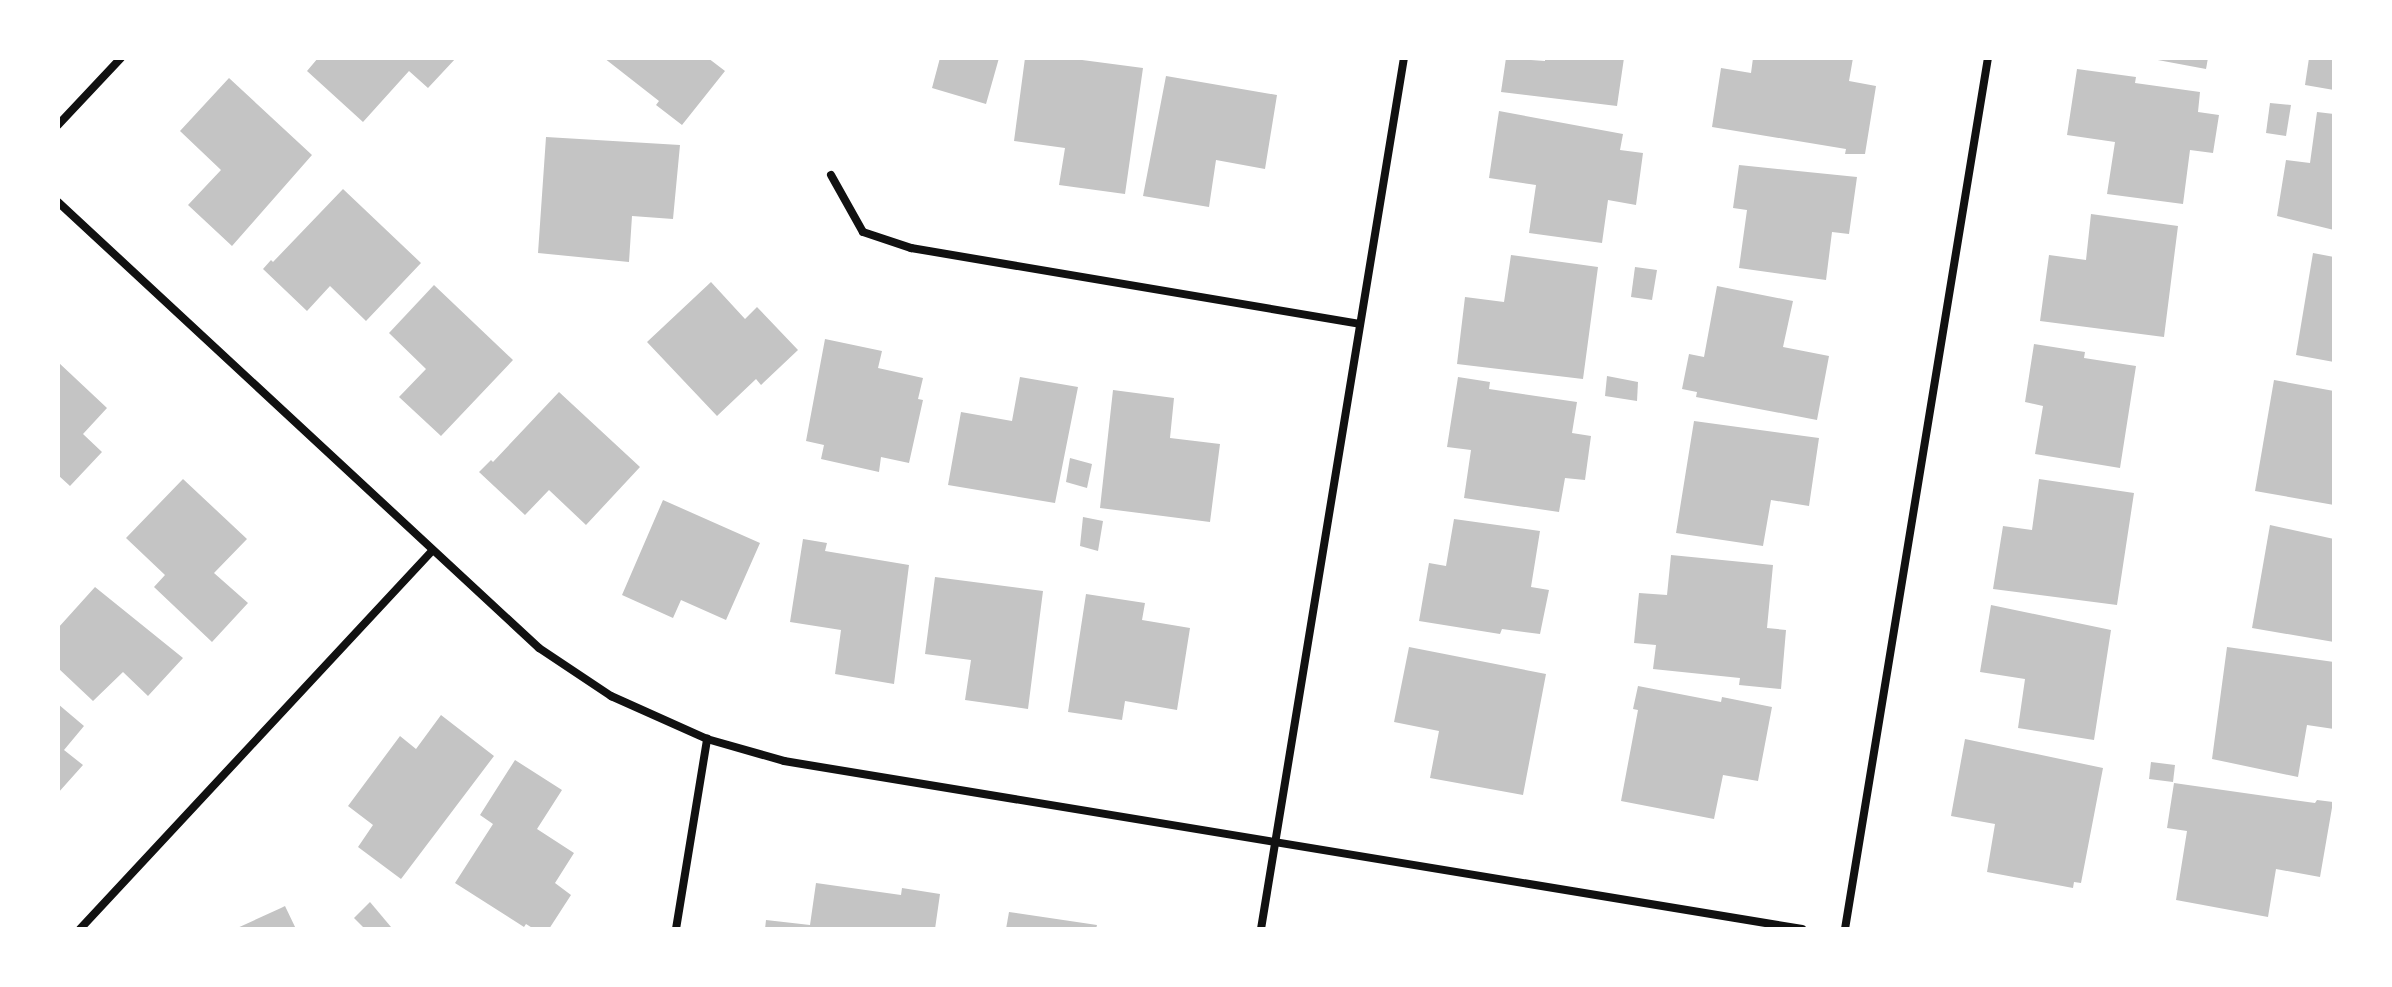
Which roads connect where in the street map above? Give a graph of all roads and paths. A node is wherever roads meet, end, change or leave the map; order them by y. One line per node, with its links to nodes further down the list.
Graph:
1 (121, 58): 4 (street)
2 (1404, 58): 7 (street)
3 (1988, 58): 15 (street)
4 (58, 125)
5 (831, 175): 7 (street)
6 (58, 202): 8 (street)
7 (1360, 324): 10 (street)
8 (432, 551): 9 (street); 11 (street)
9 (707, 739): 10 (street); 12 (street)
10 (1274, 842): 13 (street); 14 (street)
11 (80, 929)
12 (676, 929)
13 (1261, 929)
14 (1802, 929)
15 (1845, 929)

